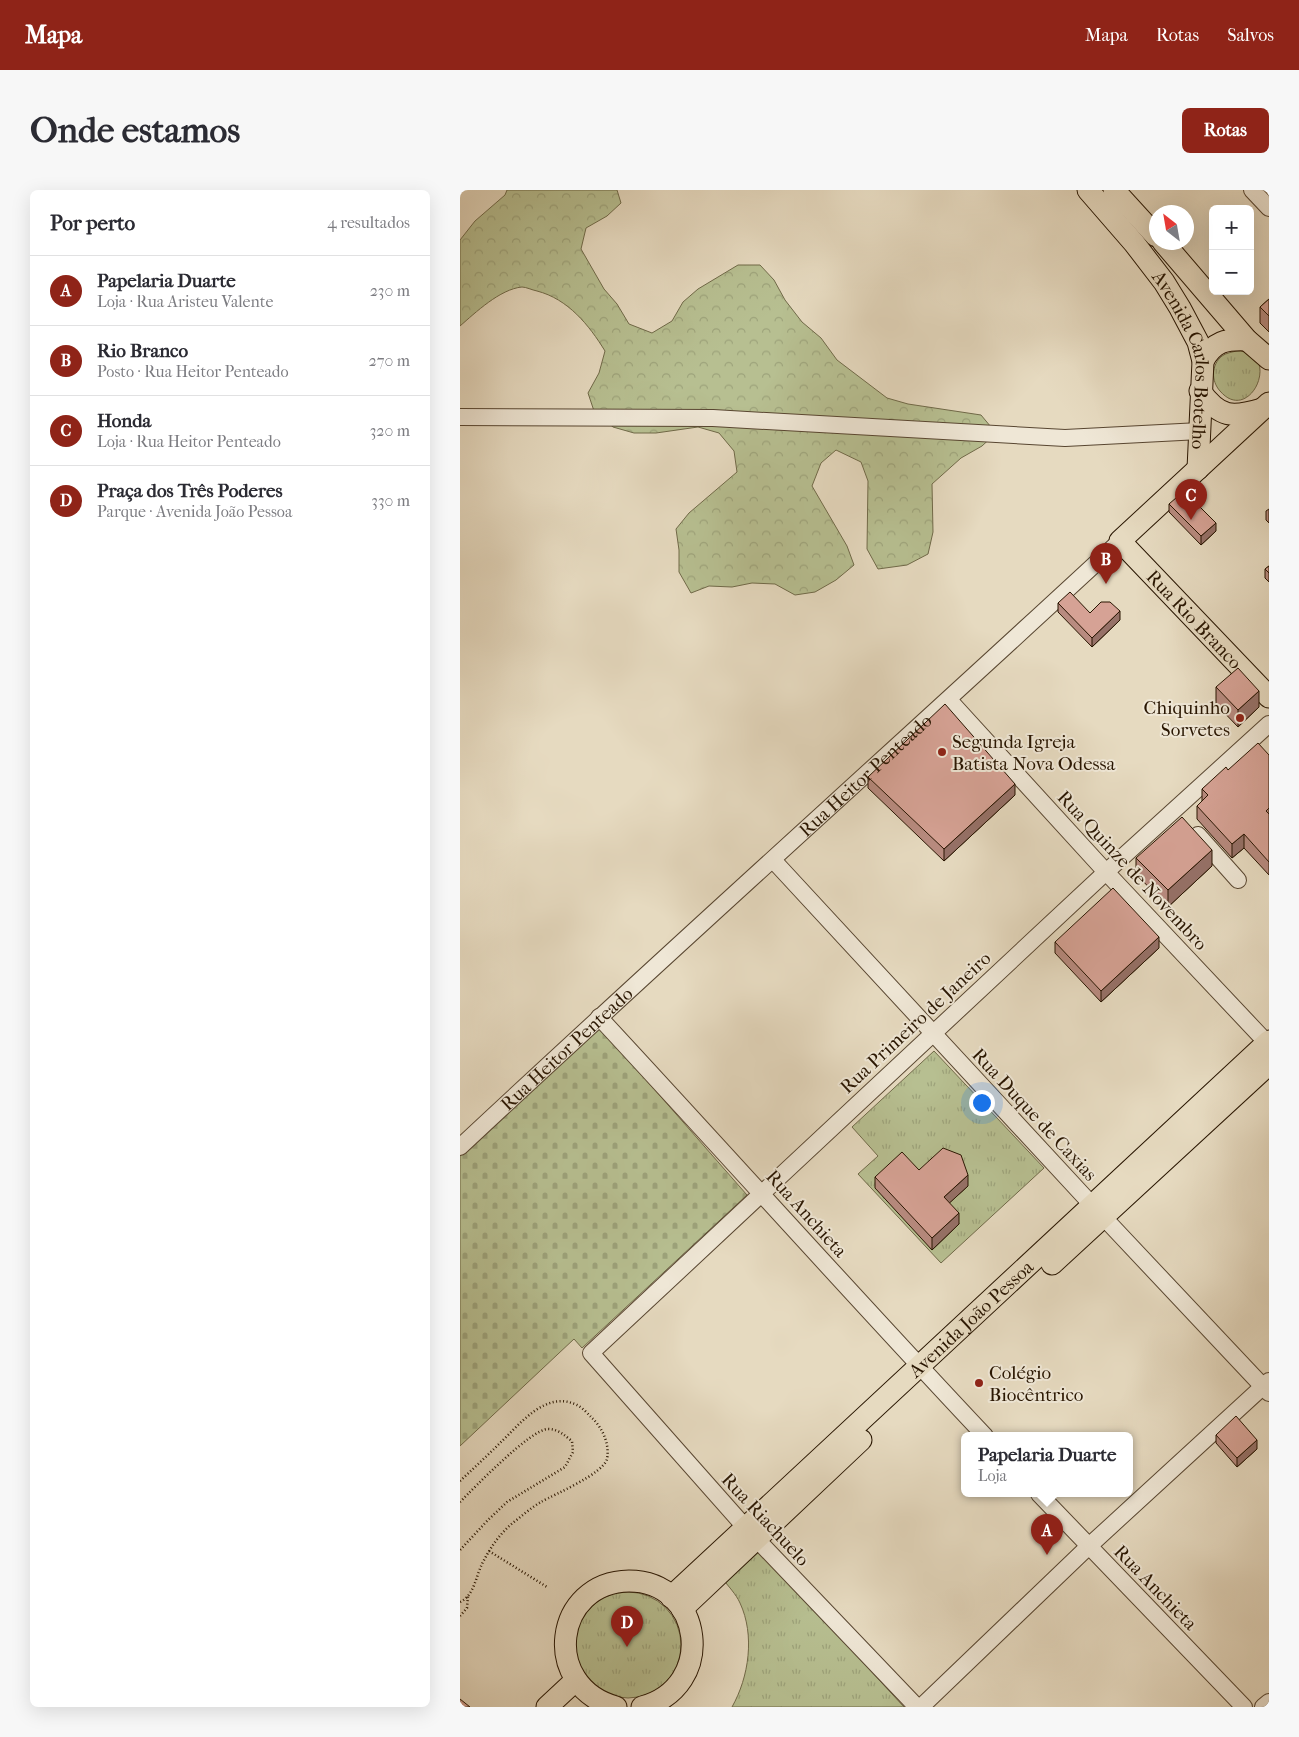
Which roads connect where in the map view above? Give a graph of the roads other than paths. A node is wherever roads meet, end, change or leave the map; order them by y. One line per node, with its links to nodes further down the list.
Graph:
1 (1088, 190): 9 (main road, Avenida Carlos Botelho)
2 (1114, 190): 5 (main road)
3 (1252, 190): 4 (street)
4 (1269, 208)
5 (1149, 228)
6 (1170, 250): 7 (main road, Avenida Carlos Botelho)
7 (1247, 340): 8 (main road, Avenida Carlos Botelho); 9 (main road)
8 (1269, 359)
9 (1203, 361): 10 (main road, Avenida Carlos Botelho)
10 (1200, 391): 11 (main road); 13 (main road, Avenida Carlos Botelho)
11 (1267, 404): 14 (main road, Rua Heitor Penteado)
12 (460, 417): 13 (street)
13 (1200, 431): 14 (main road, Avenida Carlos Botelho)
14 (1198, 469): 15 (main road, Rua Heitor Penteado)
15 (1120, 541): 16 (main road, Rua Rio Branco); 17 (street, Rua Heitor Penteado)
16 (1269, 697)
17 (949, 700): 20 (street, Rua Heitor Penteado); 21 (street, Rua Quinze de Novembro)
18 (1267, 730): 19 (street, Rua Primeiro de Janeiro)
19 (1174, 809): 21 (street, Rua Primeiro de Janeiro); 22 (street)
20 (773, 860): 23 (street, Rua Heitor Penteado); 24 (street, Rua Duque de Caxias)
21 (1106, 872): 24 (street, Rua Primeiro de Janeiro); 25 (street, Rua Quinze de Novembro)
22 (1238, 880)
23 (599, 1017): 28 (street, Rua Heitor Penteado); 29 (street, Rua Anchieta)
24 (933, 1033): 29 (street, Rua Primeiro de Janeiro); 30 (street, Rua Duque de Caxias)
25 (1268, 1043): 27 (main road, Avenida João Pessoa)
26 (1269, 1064): 27 (main road, Avenida João Pessoa)
27 (1234, 1085): 30 (main road, Avenida João Pessoa)
28 (460, 1147)
29 (762, 1193): 31 (street, Rua Primeiro de Janeiro); 32 (street, Rua Anchieta)
30 (1098, 1211): 32 (main road, Avenida João Pessoa); 33 (street, Rua Duque de Caxias)
31 (592, 1353): 36 (street, Rua Riachuelo)
32 (924, 1372): 34 (street, Rua Anchieta); 36 (main road, Avenida João Pessoa)
33 (1267, 1387): 37 (street)
34 (981, 1432)
35 (1043, 1497): 37 (street, Rua Anchieta)
36 (750, 1532): 38 (main road, Avenida João Pessoa); 44 (street, Rua Riachuelo)
37 (1088, 1546): 44 (street); 45 (street, Rua Anchieta)
38 (676, 1603): 39 (main road); 43 (main road)
39 (579, 1693): 41 (main road); 42 (main road)
40 (1269, 1702): 46 (street)
41 (548, 1707)
42 (616, 1707)
43 (642, 1707)
44 (919, 1707)
45 (1244, 1707)
46 (1263, 1707)

